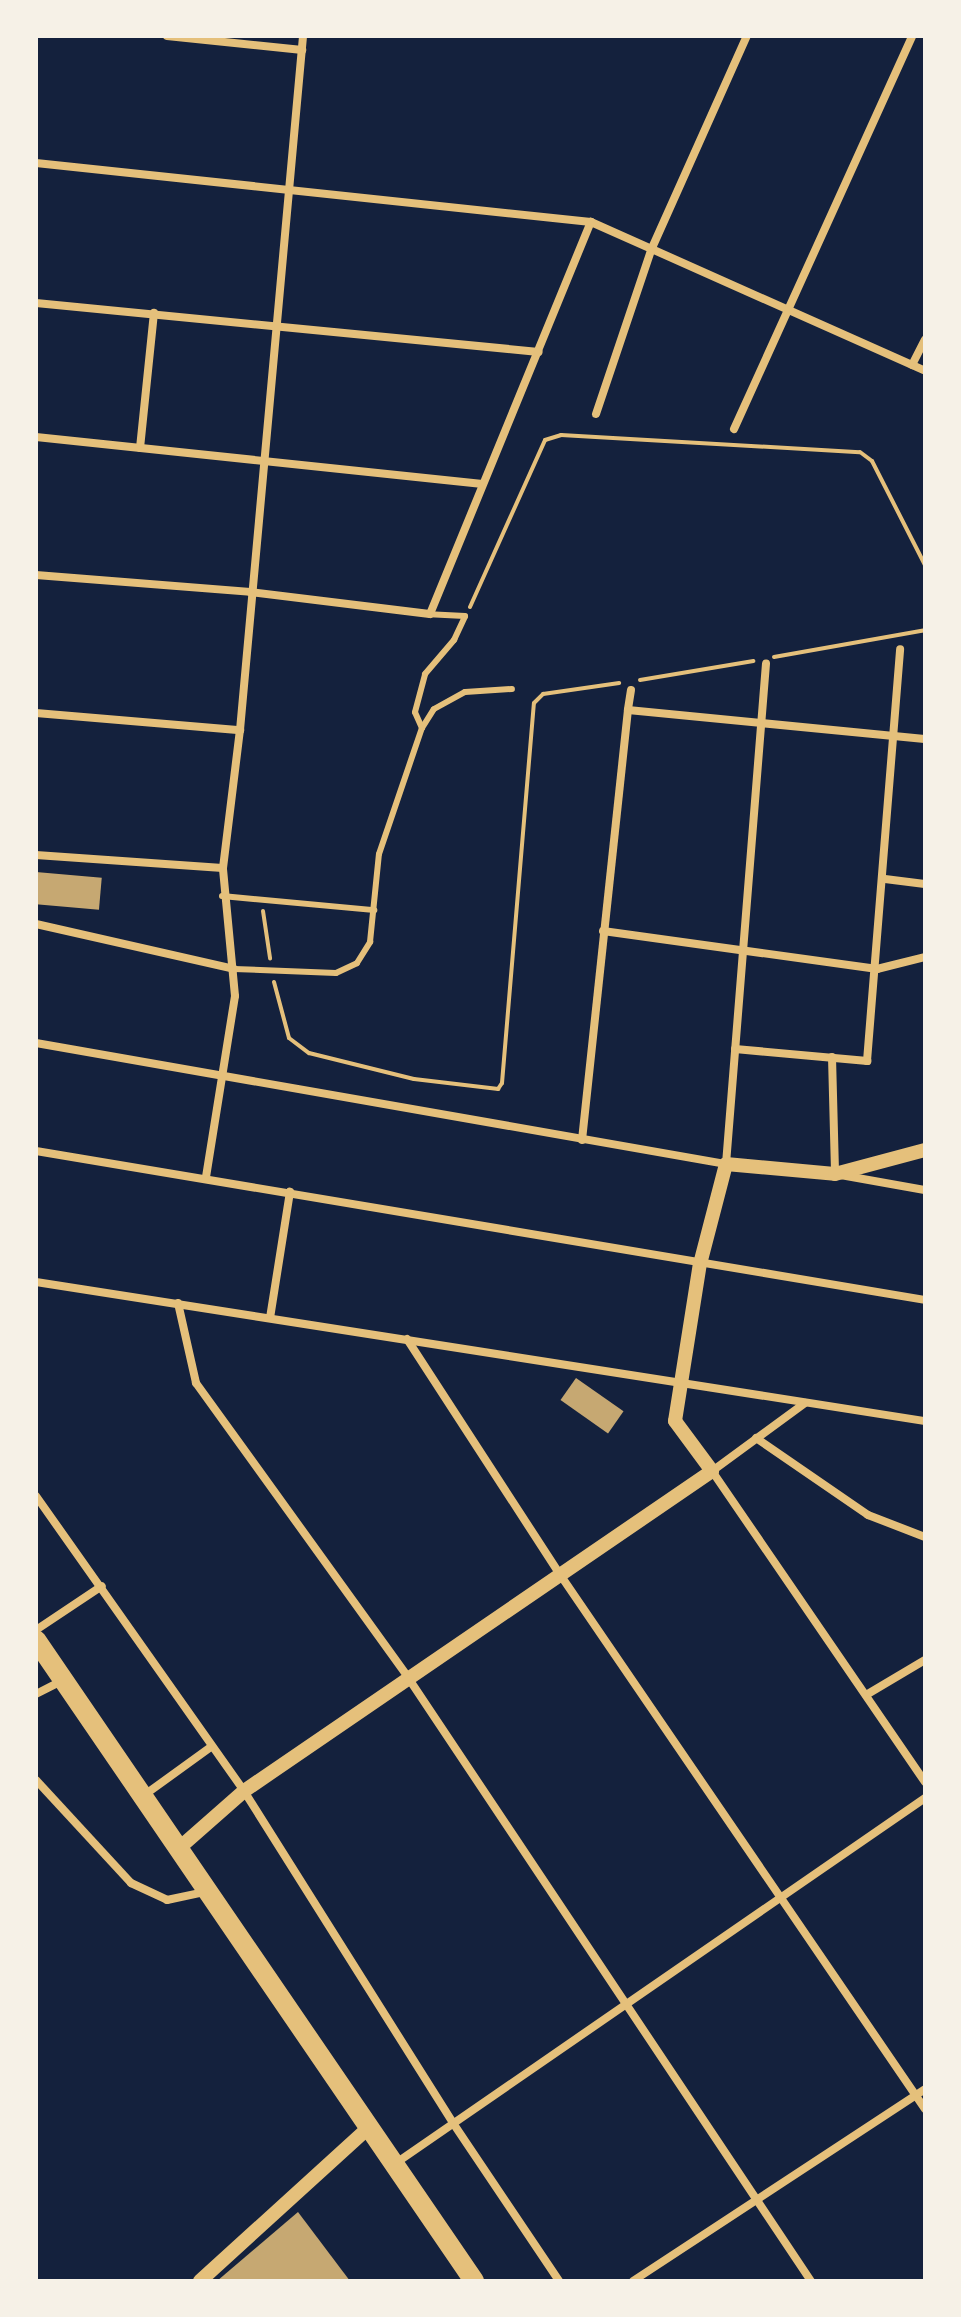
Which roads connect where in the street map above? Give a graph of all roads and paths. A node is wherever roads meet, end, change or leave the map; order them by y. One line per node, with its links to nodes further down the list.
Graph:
1 (167, 36): 5 (street)
2 (303, 36): 5 (street)
3 (747, 36): 9 (street)
4 (912, 36): 11 (street)
5 (302, 50): 7 (street)
6 (36, 163): 7 (street)
7 (290, 188): 8 (street); 13 (street)
8 (591, 222): 9 (street); 15 (street)
9 (652, 248): 11 (street); 18 (street)
10 (36, 303): 12 (street)
11 (787, 310): 16 (street); 19 (street)
12 (154, 313): 13 (street); 21 (street)
13 (277, 325): 15 (street); 22 (street)
14 (925, 340): 16 (street)
15 (539, 352): 23 (street)
16 (912, 365): 17 (street)
17 (925, 371)
18 (596, 414)
19 (734, 429)
20 (36, 437): 21 (street)
21 (140, 448): 22 (street)
22 (264, 459): 23 (street); 26 (street)
23 (483, 484): 27 (street)
24 (925, 565): 28 (path)
25 (36, 575): 26 (street)
26 (250, 592): 27 (street); 40 (street)
27 (430, 614): 28 (lane)
28 (465, 616): 39 (lane)
29 (925, 630): 32 (path)
30 (900, 649): 41 (street)
31 (766, 664): 38 (street)
32 (636, 680)
33 (620, 683): 56 (path)
34 (512, 689): 39 (lane)
35 (631, 690): 36 (street)
36 (628, 710): 38 (street); 51 (street)
37 (36, 713): 40 (street)
38 (762, 721): 41 (street); 52 (street)
39 (422, 728): 49 (lane)
40 (240, 730): 44 (street)
41 (893, 737): 42 (street); 45 (street)
42 (925, 739)
43 (36, 855): 44 (street)
44 (223, 868): 47 (street)
45 (885, 879): 46 (street); 55 (street)
46 (925, 884)
47 (222, 896): 48 (lane); 54 (street)
48 (262, 900): 49 (lane); 56 (path)
49 (374, 910): 56 (lane)
50 (36, 924): 54 (street)
51 (603, 931): 52 (street); 61 (street)
52 (744, 949): 55 (street); 58 (street)
53 (925, 957): 55 (street)
54 (234, 969): 56 (lane); 60 (street)
55 (877, 969): 59 (street)
56 (272, 970)
57 (36, 1043): 60 (street)
58 (735, 1049): 59 (street); 64 (street)
59 (832, 1057): 65 (street)
60 (224, 1077): 61 (street); 66 (street)
61 (582, 1140): 64 (street)
62 (925, 1150): 65 (street)
63 (36, 1151): 66 (street)
64 (726, 1164): 65 (street); 69 (street)
65 (835, 1174): 67 (street)
66 (206, 1177): 68 (street)
67 (925, 1190)
68 (290, 1192): 69 (street); 73 (street)
69 (700, 1264): 71 (street); 75 (street)
70 (36, 1282): 72 (street)
71 (925, 1300)
72 (178, 1303): 73 (street); 87 (street)
73 (270, 1318): 74 (street)
74 (407, 1339): 75 (street); 82 (street)
75 (680, 1386): 76 (street); 79 (street)
76 (805, 1403): 77 (street); 78 (street)
77 (925, 1421)
78 (756, 1438): 79 (street); 81 (street)
79 (712, 1471): 82 (street); 90 (street)
80 (36, 1496): 83 (street)
81 (925, 1537)
82 (559, 1573): 87 (street); 98 (street)
83 (102, 1586): 84 (street); 91 (street)
84 (36, 1630)
85 (36, 1640): 88 (main road)
86 (925, 1660): 90 (street)
87 (407, 1676): 94 (street); 100 (street)
88 (63, 1680): 89 (street); 95 (main road)
89 (36, 1694)
90 (866, 1695): 93 (street)
91 (211, 1747): 94 (street); 95 (street)
92 (36, 1780): 99 (street)
93 (925, 1782)
94 (244, 1791): 97 (street); 104 (street)
95 (142, 1797): 97 (main road)
96 (925, 1798): 98 (street)
97 (177, 1850): 99 (main road)
98 (782, 1896): 100 (street); 102 (street)
99 (209, 1899): 105 (main road)
100 (629, 2002): 104 (street); 107 (street)
101 (925, 2089): 102 (street)
102 (916, 2095): 103 (street); 107 (street)
103 (925, 2109)
104 (453, 2123): 106 (street); 110 (street)
105 (369, 2127): 106 (main road); 108 (street)
106 (393, 2165): 109 (main road)
107 (756, 2201): 111 (street); 112 (street)
108 (200, 2281)
109 (474, 2281)
110 (559, 2281)
111 (633, 2281)
112 (811, 2281)

